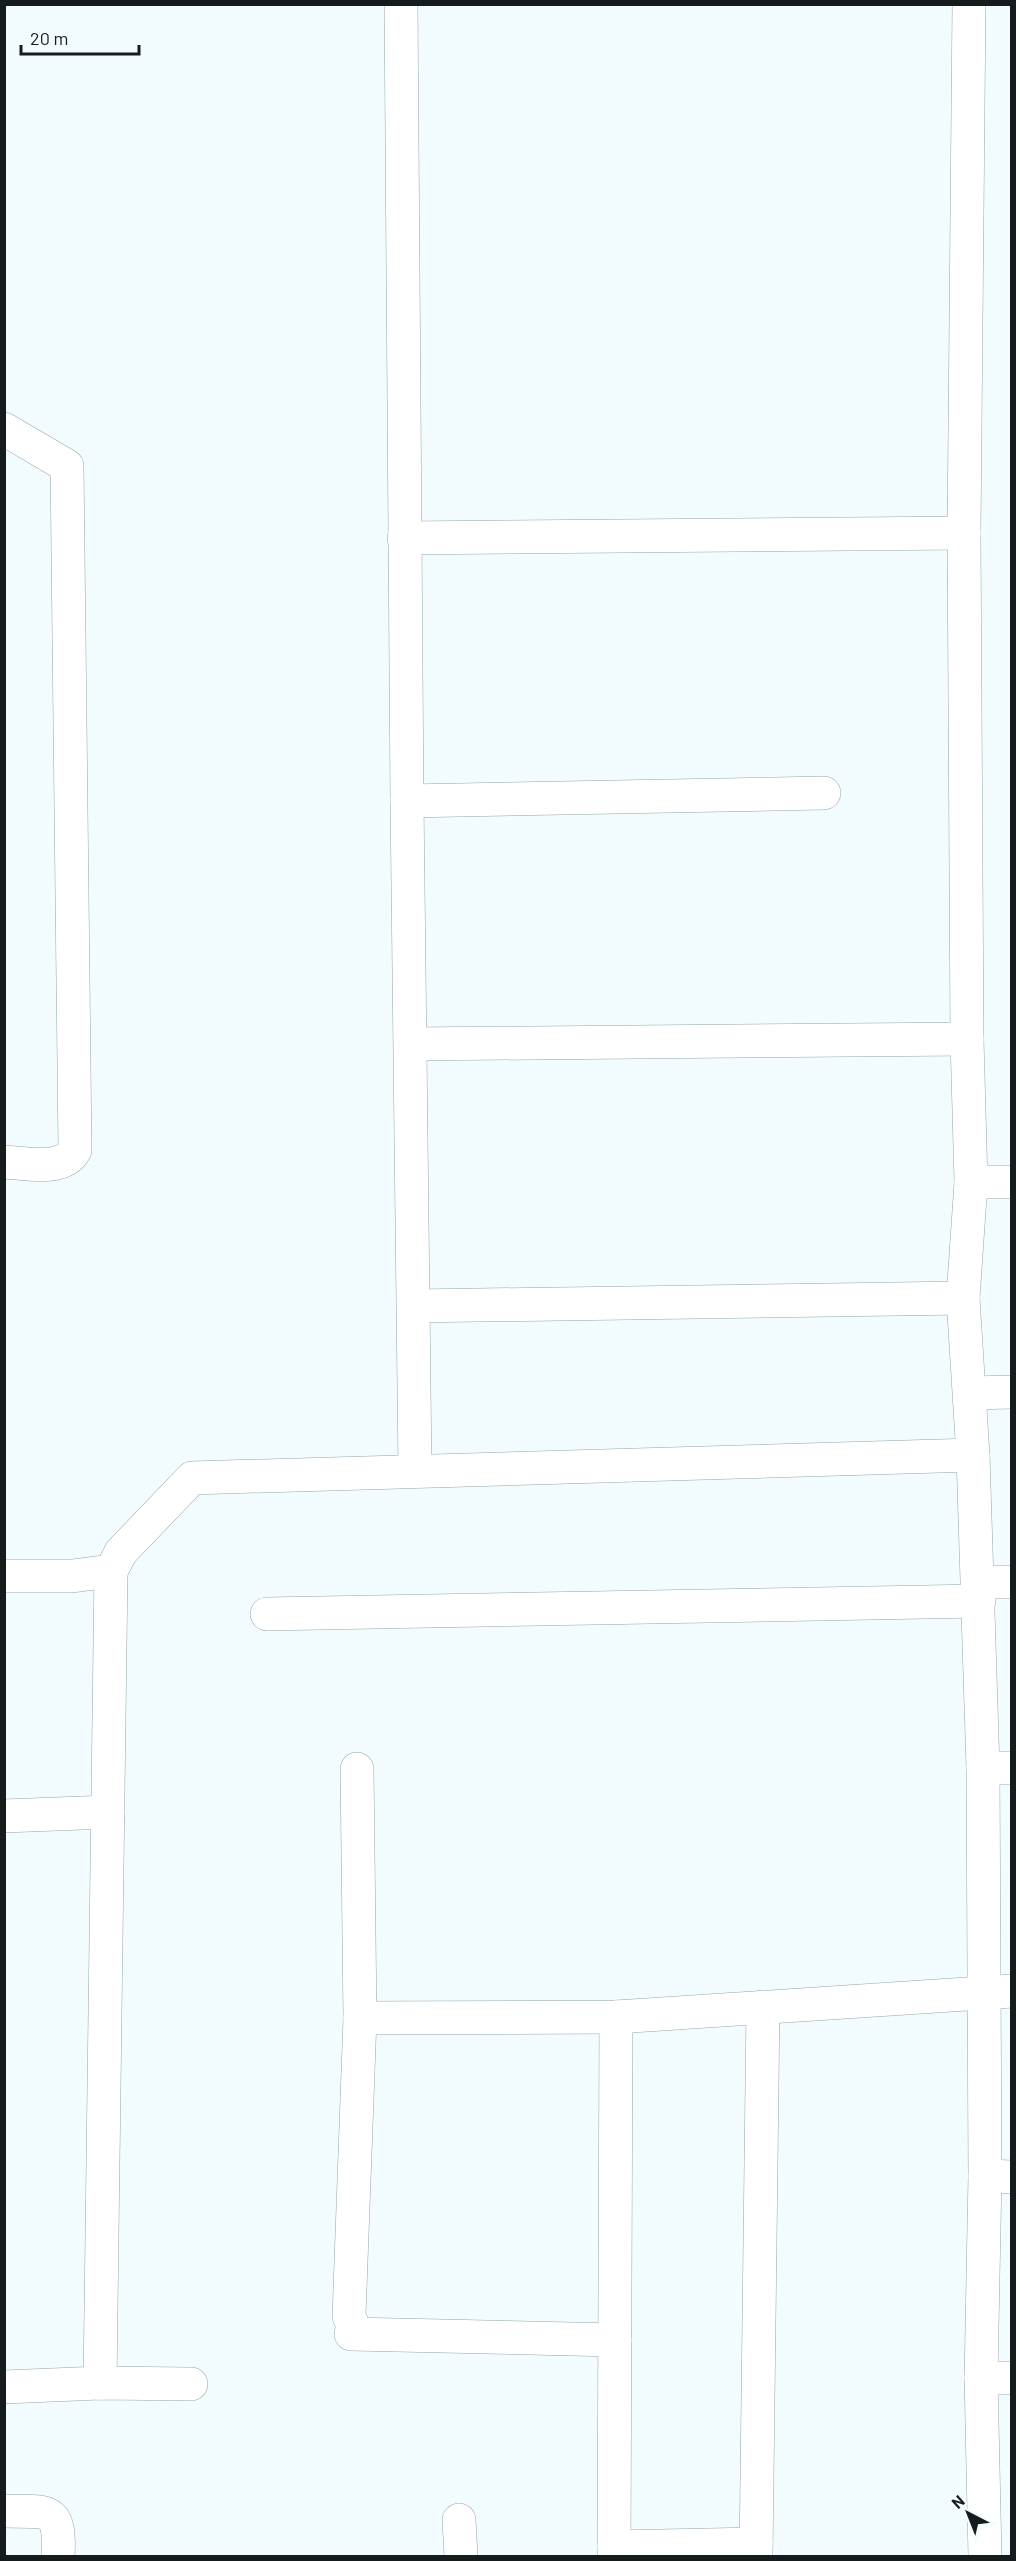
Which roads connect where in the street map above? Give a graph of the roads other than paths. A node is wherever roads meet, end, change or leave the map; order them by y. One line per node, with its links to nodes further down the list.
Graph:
1 (401, 4): 5 (street)
2 (969, 4): 4 (street)
3 (4, 429): 10 (street)
4 (964, 533): 5 (street); 8 (street)
5 (405, 538): 7 (street)
6 (824, 793): 7 (street)
7 (407, 801): 9 (street)
8 (968, 1040): 9 (street); 11 (street)
9 (411, 1044): 14 (street)
10 (4, 1162)
11 (971, 1182): 12 (street); 13 (street)
12 (1011, 1182)
13 (963, 1298): 14 (street); 16 (street)
14 (415, 1306): 18 (street)
15 (1011, 1392): 16 (street)
16 (970, 1393): 17 (street)
17 (973, 1455): 18 (street); 22 (street)
18 (415, 1471): 19 (street)
19 (111, 1571): 20 (street); 26 (street)
20 (4, 1576)
21 (1011, 1582): 22 (street)
22 (978, 1592): 23 (street); 24 (street)
23 (267, 1614)
24 (997, 1768): 28 (street)
25 (357, 1769): 31 (street)
26 (108, 1812): 27 (street); 35 (street)
27 (4, 1816)
28 (997, 1992): 29 (street); 32 (street)
29 (762, 2007): 30 (street); 40 (street)
30 (616, 2017): 31 (street); 33 (street)
31 (360, 2018): 33 (street)
32 (998, 2176): 34 (street)
33 (615, 2340): 41 (street)
34 (996, 2378): 44 (street)
35 (100, 2383): 36 (street); 37 (street)
36 (191, 2384)
37 (4, 2387)
38 (4, 2511): 42 (street)
39 (459, 2520): 43 (street)
40 (756, 2550): 41 (street)
41 (614, 2552)
42 (58, 2556)
43 (461, 2556)
44 (985, 2556)

